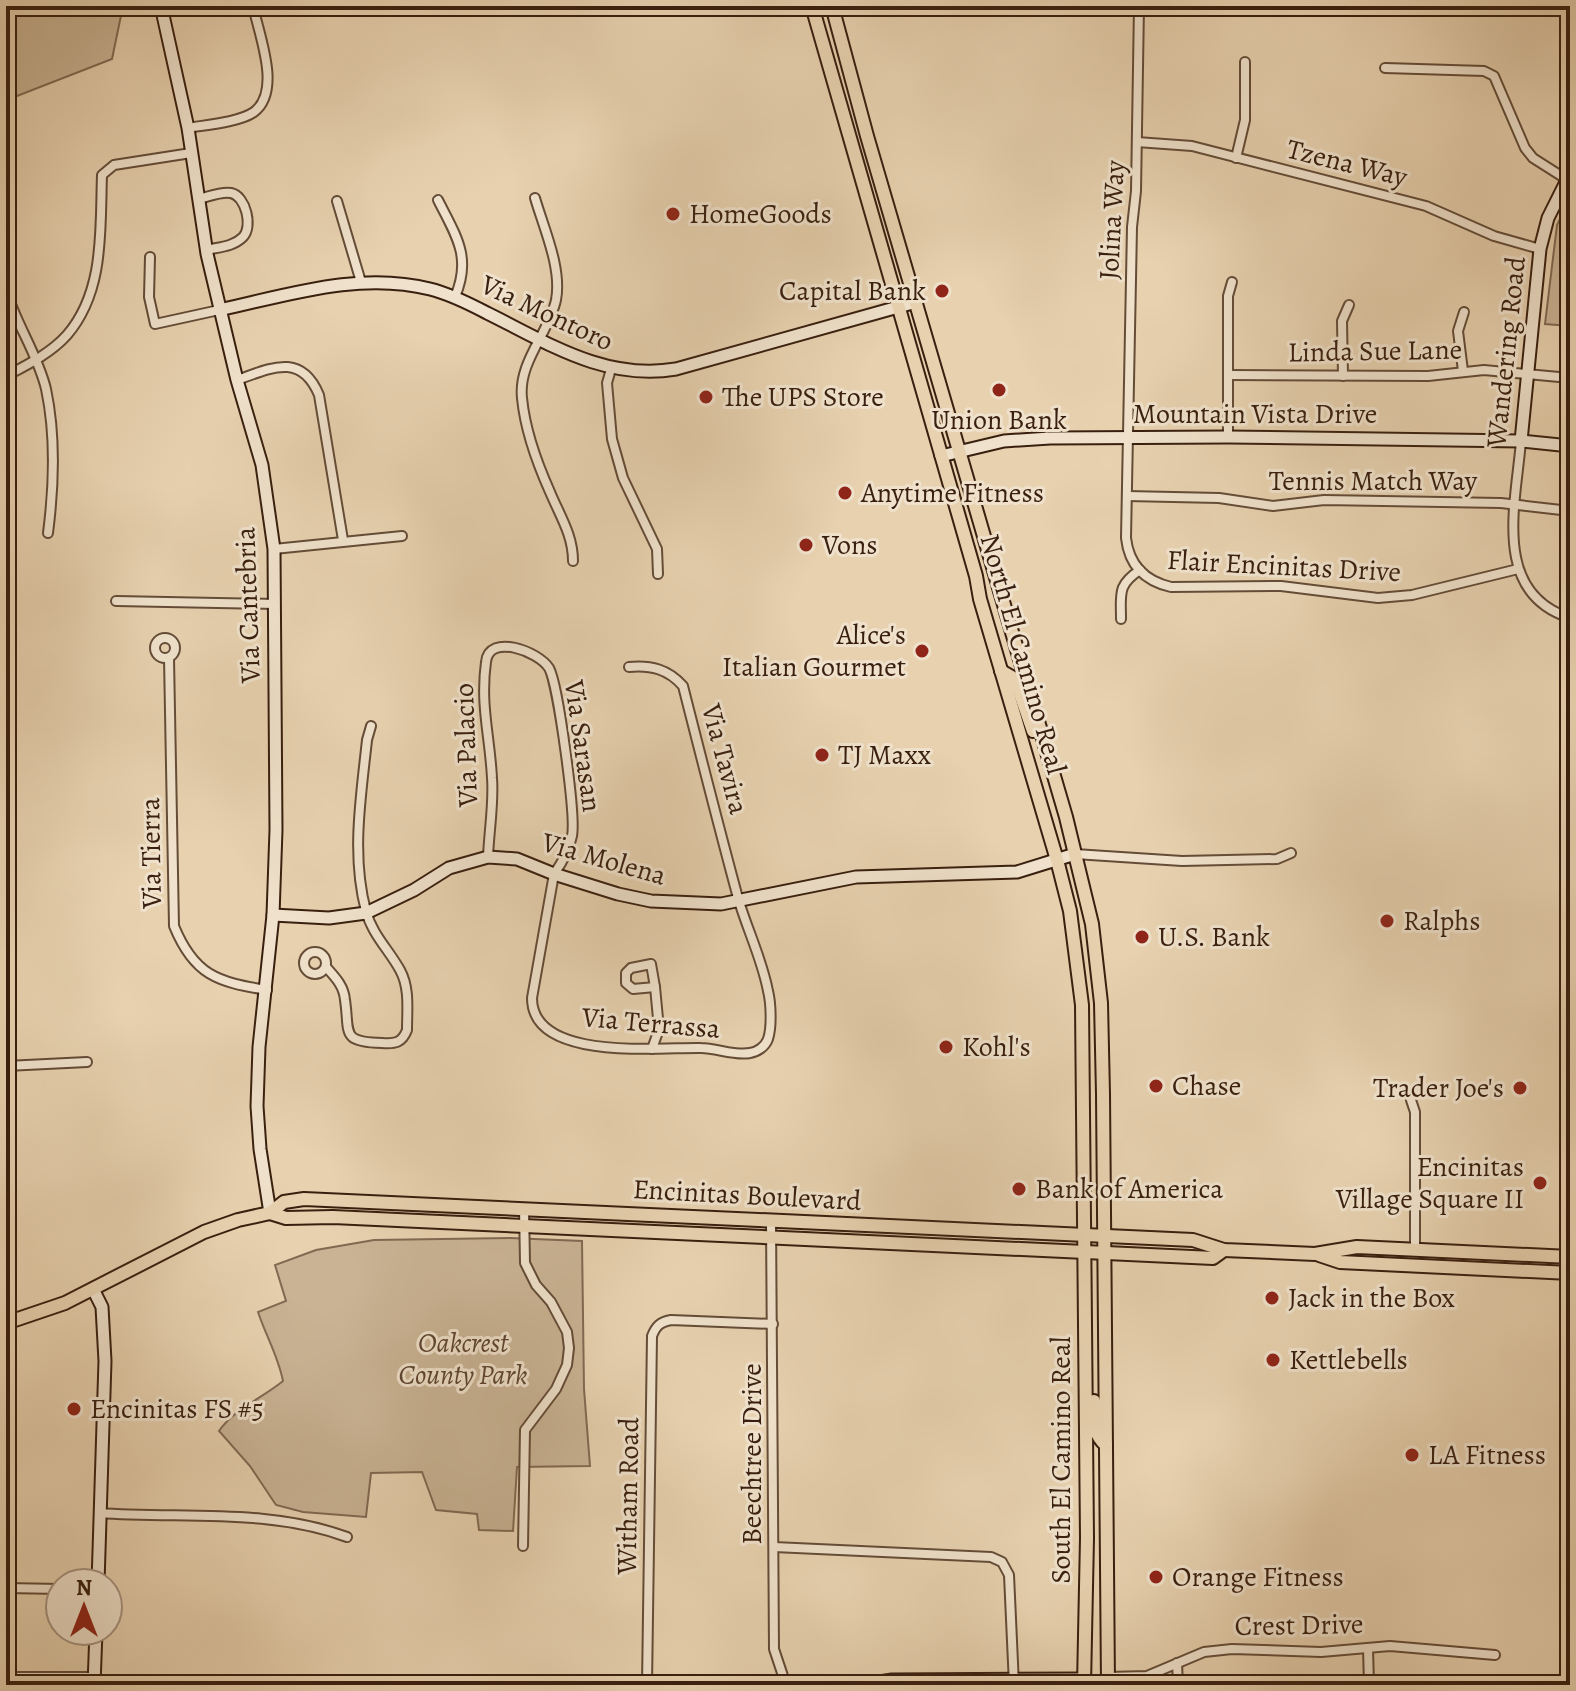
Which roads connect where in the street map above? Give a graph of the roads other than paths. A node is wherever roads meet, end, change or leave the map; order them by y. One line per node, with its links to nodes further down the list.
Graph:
1 (161, 6): 9 (street, Via Cantebria)
2 (253, 6): 9 (street)
3 (812, 6): 8 (main road, North El Camino Real)
4 (832, 6): 13 (main road, North El Camino Real)
5 (1139, 6): 10 (street, Jolina Way)
6 (1245, 62): 12 (street)
7 (1385, 68): 14 (street)
8 (844, 119): 13 (main road); 28 (main road, North El Camino Real)
9 (188, 128): 11 (street, Via Cantebria)
10 (1137, 142): 12 (street, Tzena Way); 41 (street, Jolina Way)
11 (191, 153): 16 (street, Via Cantebria); 32 (street)
12 (1236, 158): 19 (street, Tzena Way)
13 (879, 177): 26 (main road, North El Camino Real)
14 (1568, 177): 19 (street, Wandering Road)
15 (535, 198): 31 (street)
16 (198, 199): 20 (street, Via Cantebria); 20 (street)
17 (438, 200): 25 (street)
18 (337, 201): 22 (street)
19 (1540, 249): 35 (street, Wandering Road)
20 (206, 250): 29 (street, Via Cantebria)
21 (150, 257): 29 (street, Via Montoro)
22 (361, 282): 25 (street, Via Montoro); 29 (street, Via Montoro)
23 (1232, 282): 36 (street)
24 (6, 290): 32 (street)
25 (455, 297): 31 (street, Via Montoro)
26 (916, 302): 28 (street, Via Montoro); 45 (main road, North El Camino Real)
27 (1349, 305): 38 (street)
28 (899, 306): 33 (street, Via Montoro); 46 (main road, North El Camino Real)
29 (219, 310): 40 (street, Via Cantebria)
30 (1464, 312): 34 (street)
31 (540, 339): 33 (street, Via Montoro); 54 (street)
32 (35, 360): 37 (street); 50 (street)
33 (611, 369): 57 (street)
34 (1463, 371): 35 (street, Linda Sue Lane); 38 (street, Linda Sue Lane)
35 (1528, 374): 39 (street, Linda Sue Lane); 43 (street, Wandering Road)
36 (1228, 375): 38 (street, Linda Sue Lane); 42 (street)
37 (6, 376)
38 (1343, 376)
39 (1570, 378)
40 (237, 380): 52 (street); 53 (street, Via Cantebria)
41 (1129, 436): 42 (street, Mountain Vista Drive); 45 (street, Mountain Vista Drive); 47 (street, Flair Encinitas Drive)
42 (1228, 437): 43 (street, Mountain Vista Drive)
43 (1521, 441): 44 (street, Mountain Vista Drive); 48 (street, Wandering Road)
44 (1570, 446)
45 (960, 452): 46 (street, Mountain Vista Drive); 67 (main road, North El Camino Real)
46 (941, 456): 65 (main road, North El Camino Real)
47 (1127, 496): 48 (street, Tennis Match Way); 56 (street, Flair Encinitas Drive)
48 (1515, 504): 49 (street, Tennis Match Way); 55 (street, Wandering Road)
49 (1570, 511)
50 (48, 533)
51 (402, 536): 52 (street)
52 (343, 540): 53 (street)
53 (274, 549): 59 (street, Via Cantebria)
54 (573, 561)
55 (1518, 569): 56 (street, Flair Encinitas Drive); 60 (street)
56 (1140, 570): 61 (street)
57 (658, 574)
58 (116, 601): 59 (street)
59 (275, 604): 76 (street, Via Cantebria)
60 (1570, 618)
61 (1121, 619)
62 (507, 647): 70 (street, Via Palacio); 72 (street, Via Sarasan)
63 (169, 658): 80 (street, Via Tierra)
64 (629, 667): 74 (street, Via Tavira)
65 (1001, 671): 67 (main road); 71 (main road, North El Camino Real)
66 (371, 726): 75 (street)
67 (1044, 742): 69 (main road, North El Camino Real)
68 (1291, 853): 69 (street)
69 (1075, 854): 71 (street, Via Molena); 78 (main road, North El Camino Real)
70 (488, 857): 72 (street, Via Molena); 75 (street, Via Molena)
71 (1057, 860): 73 (main road, North El Camino Real); 74 (street, Via Molena)
72 (554, 874): 74 (street, Via Molena); 82 (street, Via Terrassa)
73 (1067, 899): 78 (main road); 81 (main road, North El Camino Real)
74 (739, 902): 82 (street, Via Terrassa)
75 (366, 913): 76 (street, Via Molena); 77 (street)
76 (273, 915): 80 (street, Via Cantebria)
77 (326, 967)
78 (1098, 979): 83 (main road, North El Camino Real)
79 (655, 987): 82 (street)
80 (267, 990): 88 (street, Via Cantebria)
81 (1082, 1005): 83 (main road); 92 (main road, North El Camino Real)
82 (652, 1049)
83 (1103, 1056): 93 (main road, North El Camino Real)
84 (87, 1062): 85 (street)
85 (6, 1066)
86 (1411, 1100): 97 (street)
87 (524, 1208): 88 (main road, Encinitas Boulevard); 89 (main road, Encinitas Boulevard); 90 (street)
88 (270, 1213): 90 (main road, Encinitas Boulevard); 103 (main road, Encinitas Boulevard)
89 (771, 1221): 91 (main road, Encinitas Boulevard); 94 (street, Beechtree Drive)
90 (525, 1226): 94 (main road, Encinitas Boulevard); 110 (street)
91 (916, 1226): 92 (main road, Encinitas Boulevard); 95 (main road)
92 (1084, 1235): 93 (main road, Encinitas Boulevard); 98 (main road, South El Camino Real)
93 (1105, 1236): 96 (main road, Encinitas Boulevard); 99 (main road, South El Camino Real)
94 (772, 1238): 95 (main road, Encinitas Boulevard); 105 (street, Beechtree Drive)
95 (851, 1241): 98 (main road, Encinitas Boulevard)
96 (1224, 1250): 99 (main road, Encinitas Boulevard); 100 (main road, Encinitas Boulevard)
97 (1415, 1250): 100 (main road, Encinitas Boulevard); 101 (main road, Encinitas Boulevard)
98 (1084, 1252): 99 (main road, Encinitas Boulevard); 106 (main road, South El Camino Real)
99 (1105, 1253): 107 (main road, South El Camino Real)
100 (1315, 1254): 102 (main road, Encinitas Boulevard)
101 (1570, 1257)
102 (1570, 1273)
103 (93, 1289): 104 (main road, Encinitas Boulevard); 108 (street)
104 (6, 1323)
105 (773, 1324): 111 (street, Beechtree Drive); 124 (street, Witham Road)
106 (1086, 1382): 107 (main road); 123 (main road, South El Camino Real)
107 (1106, 1445): 121 (main road, South El Camino Real)
108 (99, 1513): 109 (street); 112 (street)
109 (347, 1537)
110 (523, 1546)
111 (774, 1547): 122 (street); 125 (street, Beechtree Drive)
112 (98, 1567)
113 (6, 1588): 114 (street)
114 (44, 1589)
115 (95, 1647): 120 (street)
116 (1368, 1648): 117 (street, Crest Drive); 118 (street, Crest Drive); 128 (street)
117 (1495, 1655)
118 (1177, 1663): 121 (street, Crest Drive); 127 (street)
119 (6, 1677): 120 (street)
120 (94, 1681)
121 (1108, 1681)
122 (1014, 1682): 123 (street); 126 (street)
123 (1087, 1683)
124 (647, 1685)
125 (786, 1685)
126 (860, 1685)
127 (1178, 1685)
128 (1369, 1685)

